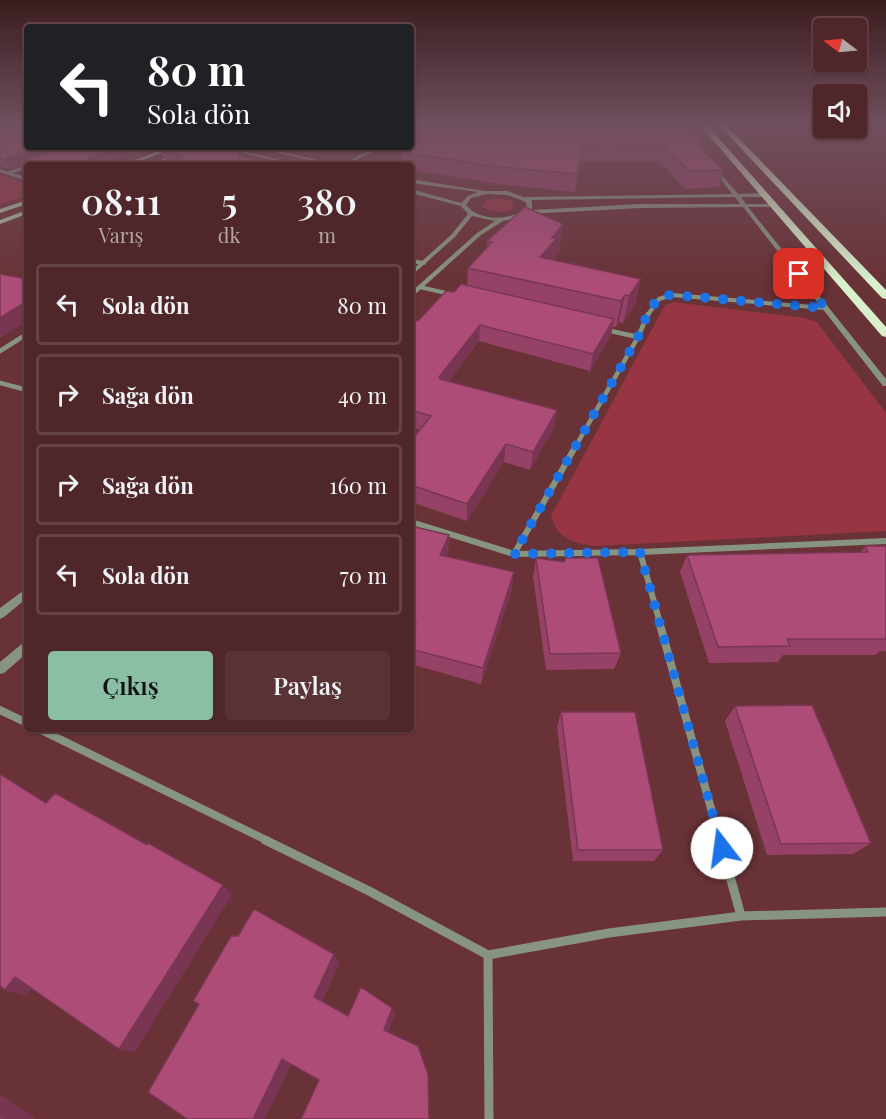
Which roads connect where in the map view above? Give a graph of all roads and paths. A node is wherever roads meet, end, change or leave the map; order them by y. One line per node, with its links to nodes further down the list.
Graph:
1 (722, 177): 8 (street)
2 (750, 177): 7 (highway)
3 (772, 177): 26 (highway)
4 (414, 181): 6 (street)
5 (414, 192): 11 (street)
6 (487, 192): 9 (street); 11 (street)
7 (766, 195): 8 (street); 13 (highway)
8 (737, 196): 9 (street); 12 (street)
9 (525, 198): 15 (street)
10 (24, 203): 14 (main road)
11 (463, 205): 17 (street)
12 (746, 205): 13 (street); 15 (street); 27 (street)
13 (775, 205): 29 (highway)
14 (0, 211)
15 (526, 212): 18 (street)
16 (24, 213): 19 (main road)
17 (472, 213): 18 (street); 21 (street)
18 (503, 218): 23 (street)
19 (0, 222)
20 (414, 261): 21 (street)
21 (424, 263): 22 (street)
22 (414, 271)
23 (420, 287): 24 (street); 25 (street)
24 (414, 293)
25 (454, 295)
26 (886, 296)
27 (825, 308): 31 (street); 34 (street)
28 (603, 329): 31 (street)
29 (886, 334)
30 (24, 336): 32 (street)
31 (638, 337): 39 (street)
32 (0, 351)
33 (0, 383): 35 (street)
34 (886, 384)
35 (24, 389)
36 (414, 523): 39 (street)
37 (886, 541): 38 (street)
38 (640, 552): 39 (street); 48 (street)
39 (514, 554)
40 (24, 594): 41 (street)
41 (0, 614)
42 (24, 649): 43 (street)
43 (0, 669)
44 (0, 710): 45 (street)
45 (24, 722)
46 (45, 732): 49 (street)
47 (886, 912): 48 (street)
48 (741, 916): 49 (street)
49 (488, 955): 50 (street)
50 (489, 1119)

